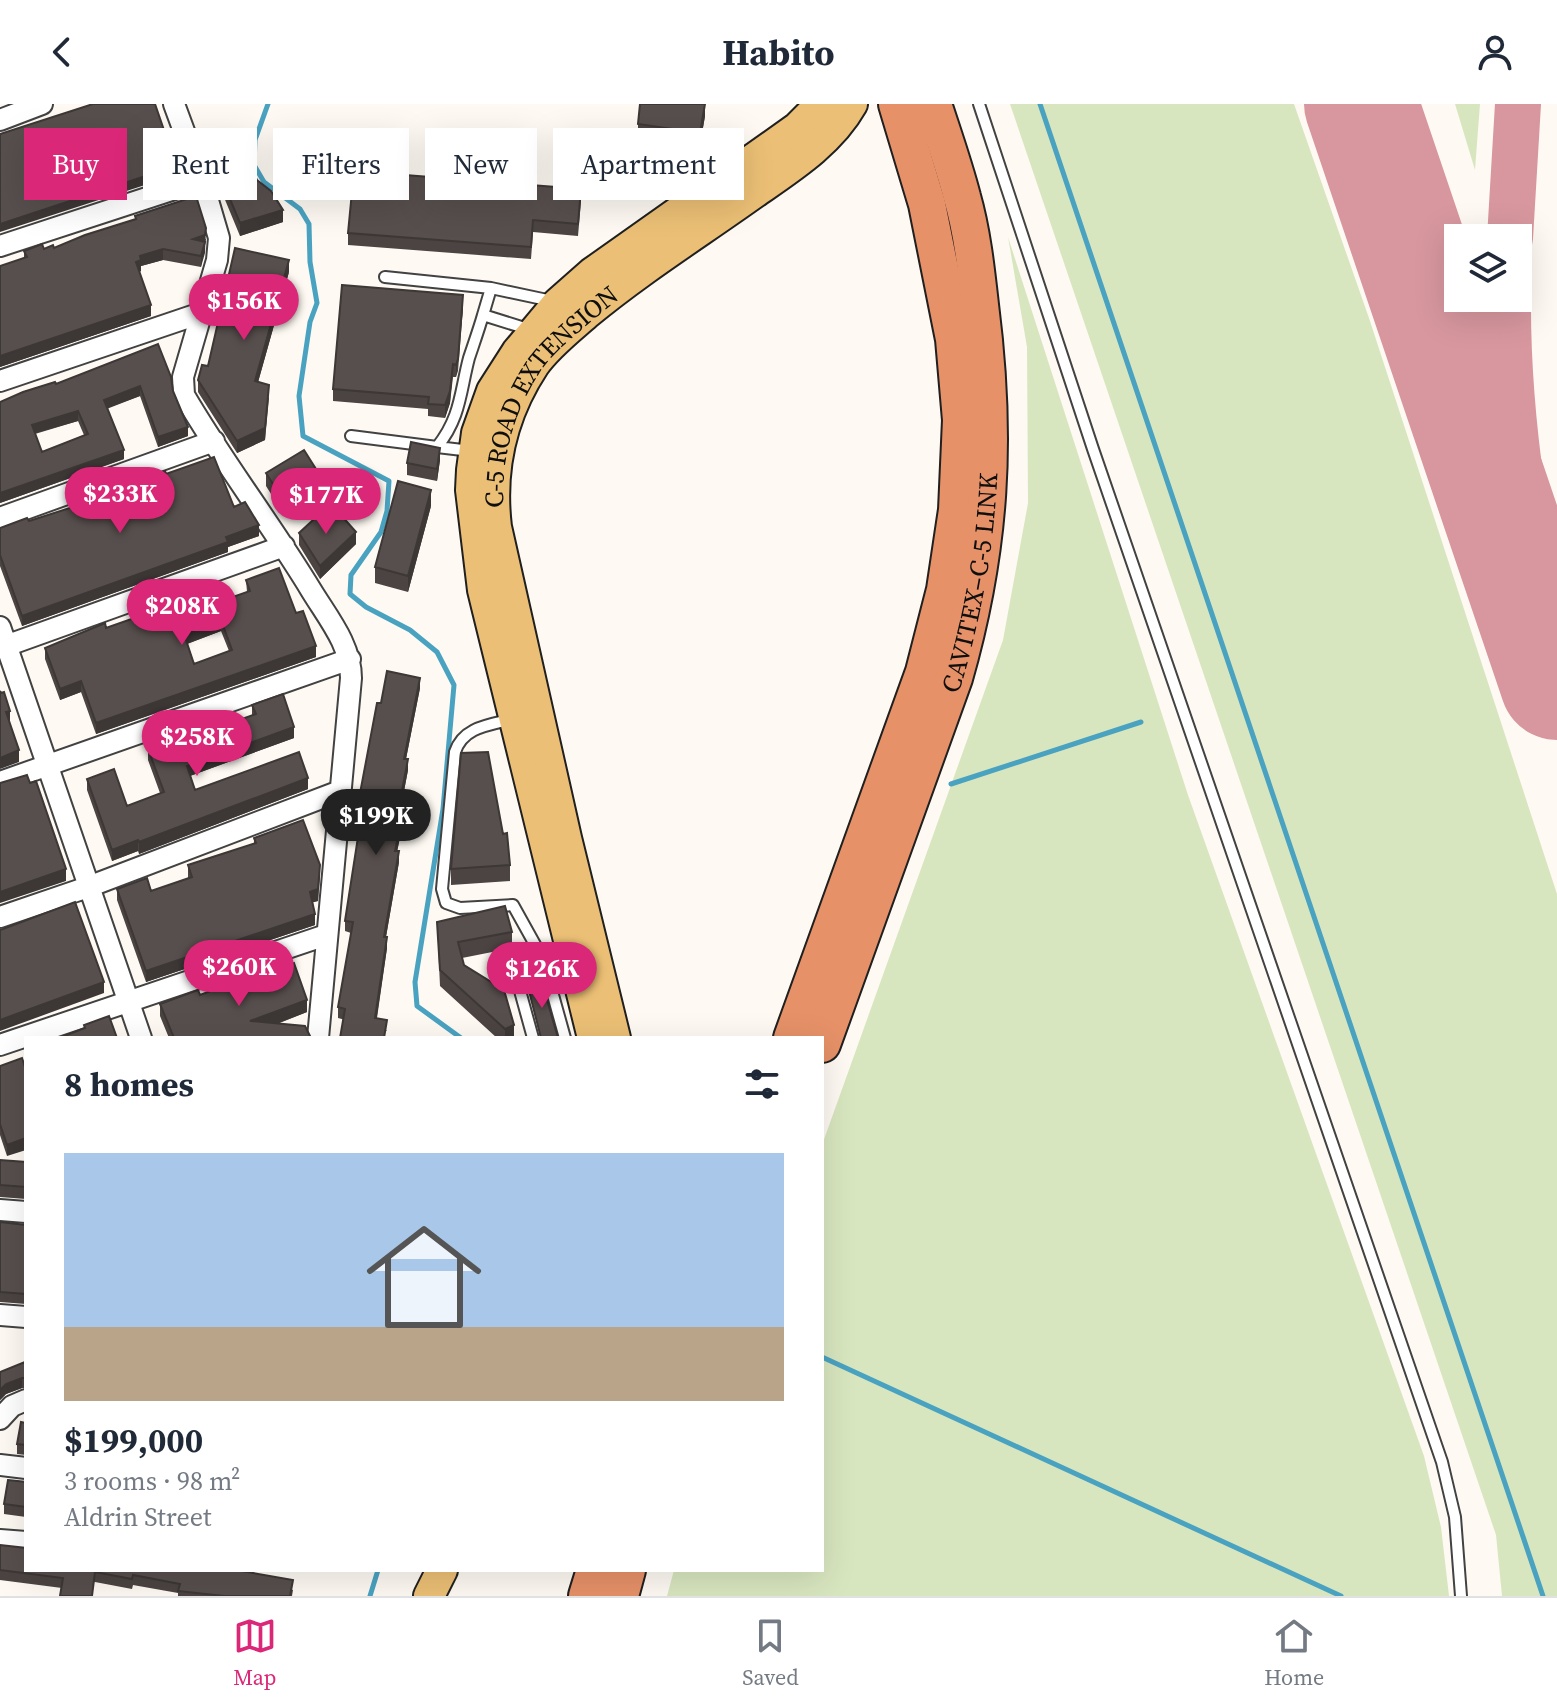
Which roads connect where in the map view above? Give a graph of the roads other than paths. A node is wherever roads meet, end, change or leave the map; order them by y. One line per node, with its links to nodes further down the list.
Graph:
1 (42, 104): 8 (street)
2 (174, 104): 9 (street)
3 (821, 104): 15 (main road, C-5 ROAD EXTENSION)
4 (852, 104): 43 (main road, C-5 ROAD EXTENSION)
5 (897, 104): 44 (highway, CAVITEX–C-5 LINK)
6 (933, 104): 46 (highway, CAVITEX–C-5 LINK)
7 (979, 104): 66 (lane)
8 (0, 120)
9 (183, 128)
10 (143, 199): 12 (street)
11 (209, 200): 16 (street)
12 (0, 246)
13 (385, 277): 14 (lane)
14 (491, 288): 15 (lane); 17 (lane)
15 (558, 303): 18 (main road, C-5 ROAD EXTENSION)
16 (201, 313): 19 (street); 21 (street)
17 (483, 315): 18 (lane); 22 (lane)
18 (534, 331): 23 (main road, C-5 ROAD EXTENSION)
19 (0, 381)
20 (351, 436): 22 (lane)
21 (214, 441): 24 (street); 25 (street)
22 (437, 447): 23 (lane)
23 (474, 452): 28 (main road, C-5 ROAD EXTENSION)
24 (0, 518)
25 (284, 546): 26 (street); 27 (street)
26 (2, 640): 29 (street)
27 (350, 659): 29 (street); 31 (street)
28 (516, 719): 35 (main road, C-5 ROAD EXTENSION); 35 (lane)
29 (47, 765): 30 (street); 32 (street)
30 (0, 782)
31 (340, 791): 32 (street); 34 (street)
32 (88, 887): 33 (street); 36 (street)
33 (0, 917)
34 (326, 935): 36 (street); 39 (street)
35 (556, 955): 40 (lane); 41 (lane); 42 (main road, C-5 ROAD EXTENSION)
36 (127, 1001): 37 (street); 38 (street)
37 (26, 1036)
38 (140, 1036)
39 (318, 1036)
40 (532, 1036)
41 (565, 1036)
42 (592, 1036)
43 (615, 1036)
44 (793, 1036)
45 (24, 1037): 47 (street)
46 (824, 1038)
47 (0, 1045)
48 (0, 1210): 49 (street)
49 (24, 1212)
50 (0, 1315): 51 (street)
51 (24, 1317)
52 (24, 1401): 53 (street)
53 (0, 1419)
54 (0, 1465): 55 (street)
55 (24, 1468)
56 (0, 1540): 57 (street)
57 (24, 1542)
58 (421, 1572): 62 (main road)
59 (441, 1572): 63 (main road)
60 (594, 1572): 64 (highway)
61 (626, 1572): 65 (highway)
62 (409, 1596)
63 (429, 1596)
64 (587, 1596)
65 (620, 1596)
66 (1461, 1596)

